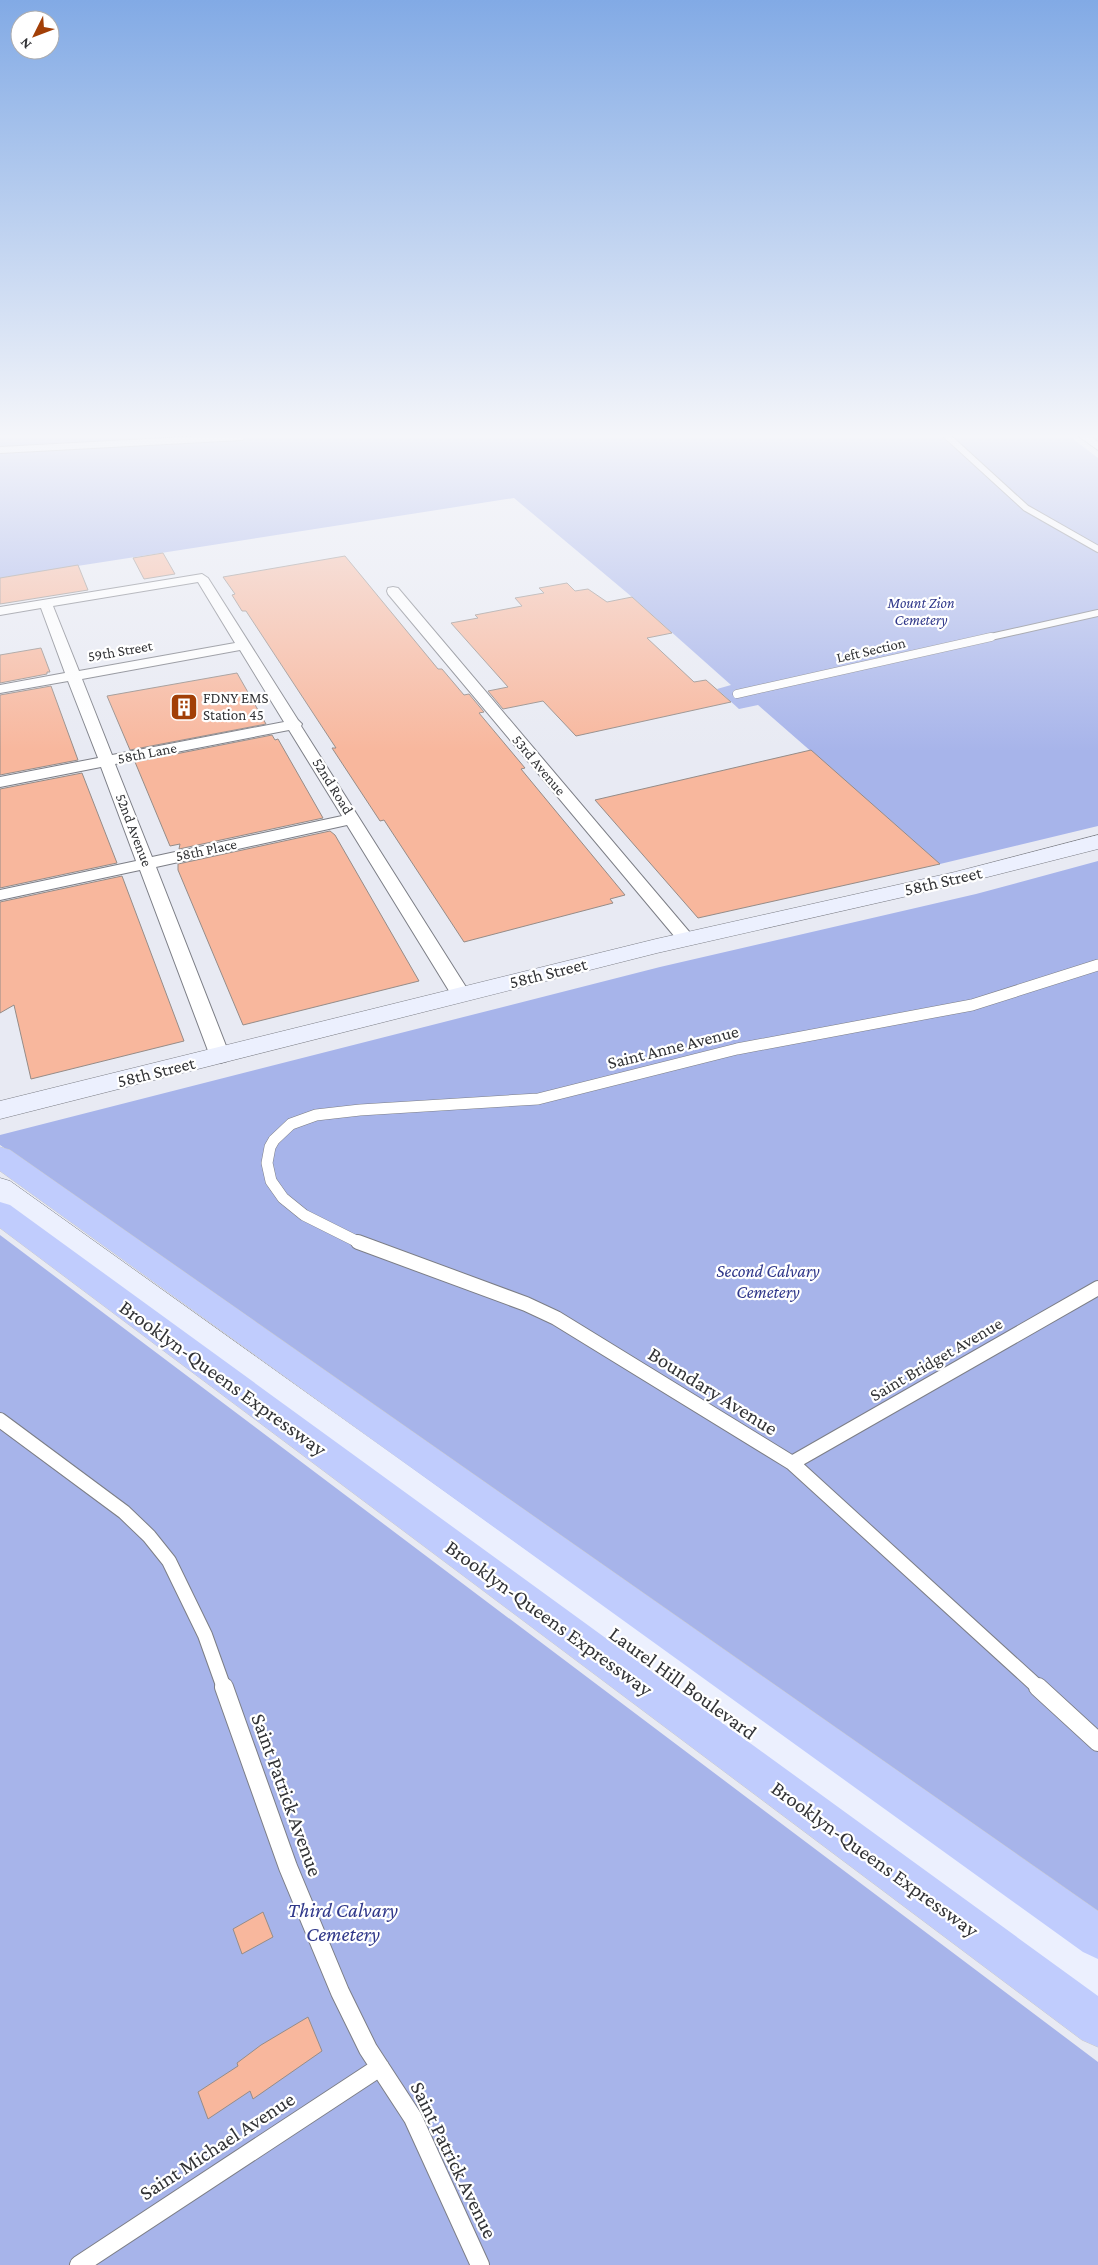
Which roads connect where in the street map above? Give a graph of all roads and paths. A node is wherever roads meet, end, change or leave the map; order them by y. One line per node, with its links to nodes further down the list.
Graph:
1 (1083, 541): 2 (lane)
2 (1098, 549)
3 (393, 591): 18 (street, 53rd Avenue)
4 (46, 604): 5 (street); 7 (street, 52nd Road); 8 (street, 52nd Avenue)
5 (0, 611)
6 (1098, 613): 10 (lane, Left Section)
7 (245, 646): 8 (street, 59th Street); 11 (street, 52nd Road)
8 (74, 676): 9 (street, 59th Street); 12 (street, 52nd Avenue)
9 (0, 689)
10 (737, 694)
11 (295, 724): 12 (street, 58th Lane); 14 (street, 52nd Road)
12 (107, 760): 13 (street, 58th Lane); 16 (street, 52nd Avenue)
13 (0, 782)
14 (353, 819): 16 (street, 58th Place); 20 (street, 52nd Road)
15 (1098, 842): 18 (main road, 58th Street)
16 (147, 863): 17 (street, 58th Place); 21 (street, 52nd Avenue)
17 (0, 895)
18 (686, 939): 20 (main road, 58th Street)
19 (1098, 965): 23 (lane, Saint Anne Avenue)
20 (461, 995): 21 (main road, 58th Street)
21 (220, 1056): 22 (main road, 58th Street)
22 (0, 1110)
23 (268, 1155): 29 (lane, Boundary Avenue)
24 (0, 1157): 31 (highway)
25 (0, 1188): 32 (main road, Laurel Hill Boulevard)
26 (0, 1213): 33 (highway, Brooklyn-Queens Expressway)
27 (1098, 1288): 29 (lane, Saint Bridget Avenue)
28 (0, 1420): 34 (lane, Saint Patrick Avenue)
29 (792, 1463): 30 (lane, Boundary Avenue)
30 (1098, 1742)
31 (1098, 1937)
32 (1098, 1985)
33 (1098, 2024)
34 (380, 2067): 35 (lane, Saint Michael Avenue); 36 (lane, Saint Patrick Avenue)
35 (79, 2265)
36 (480, 2265)

